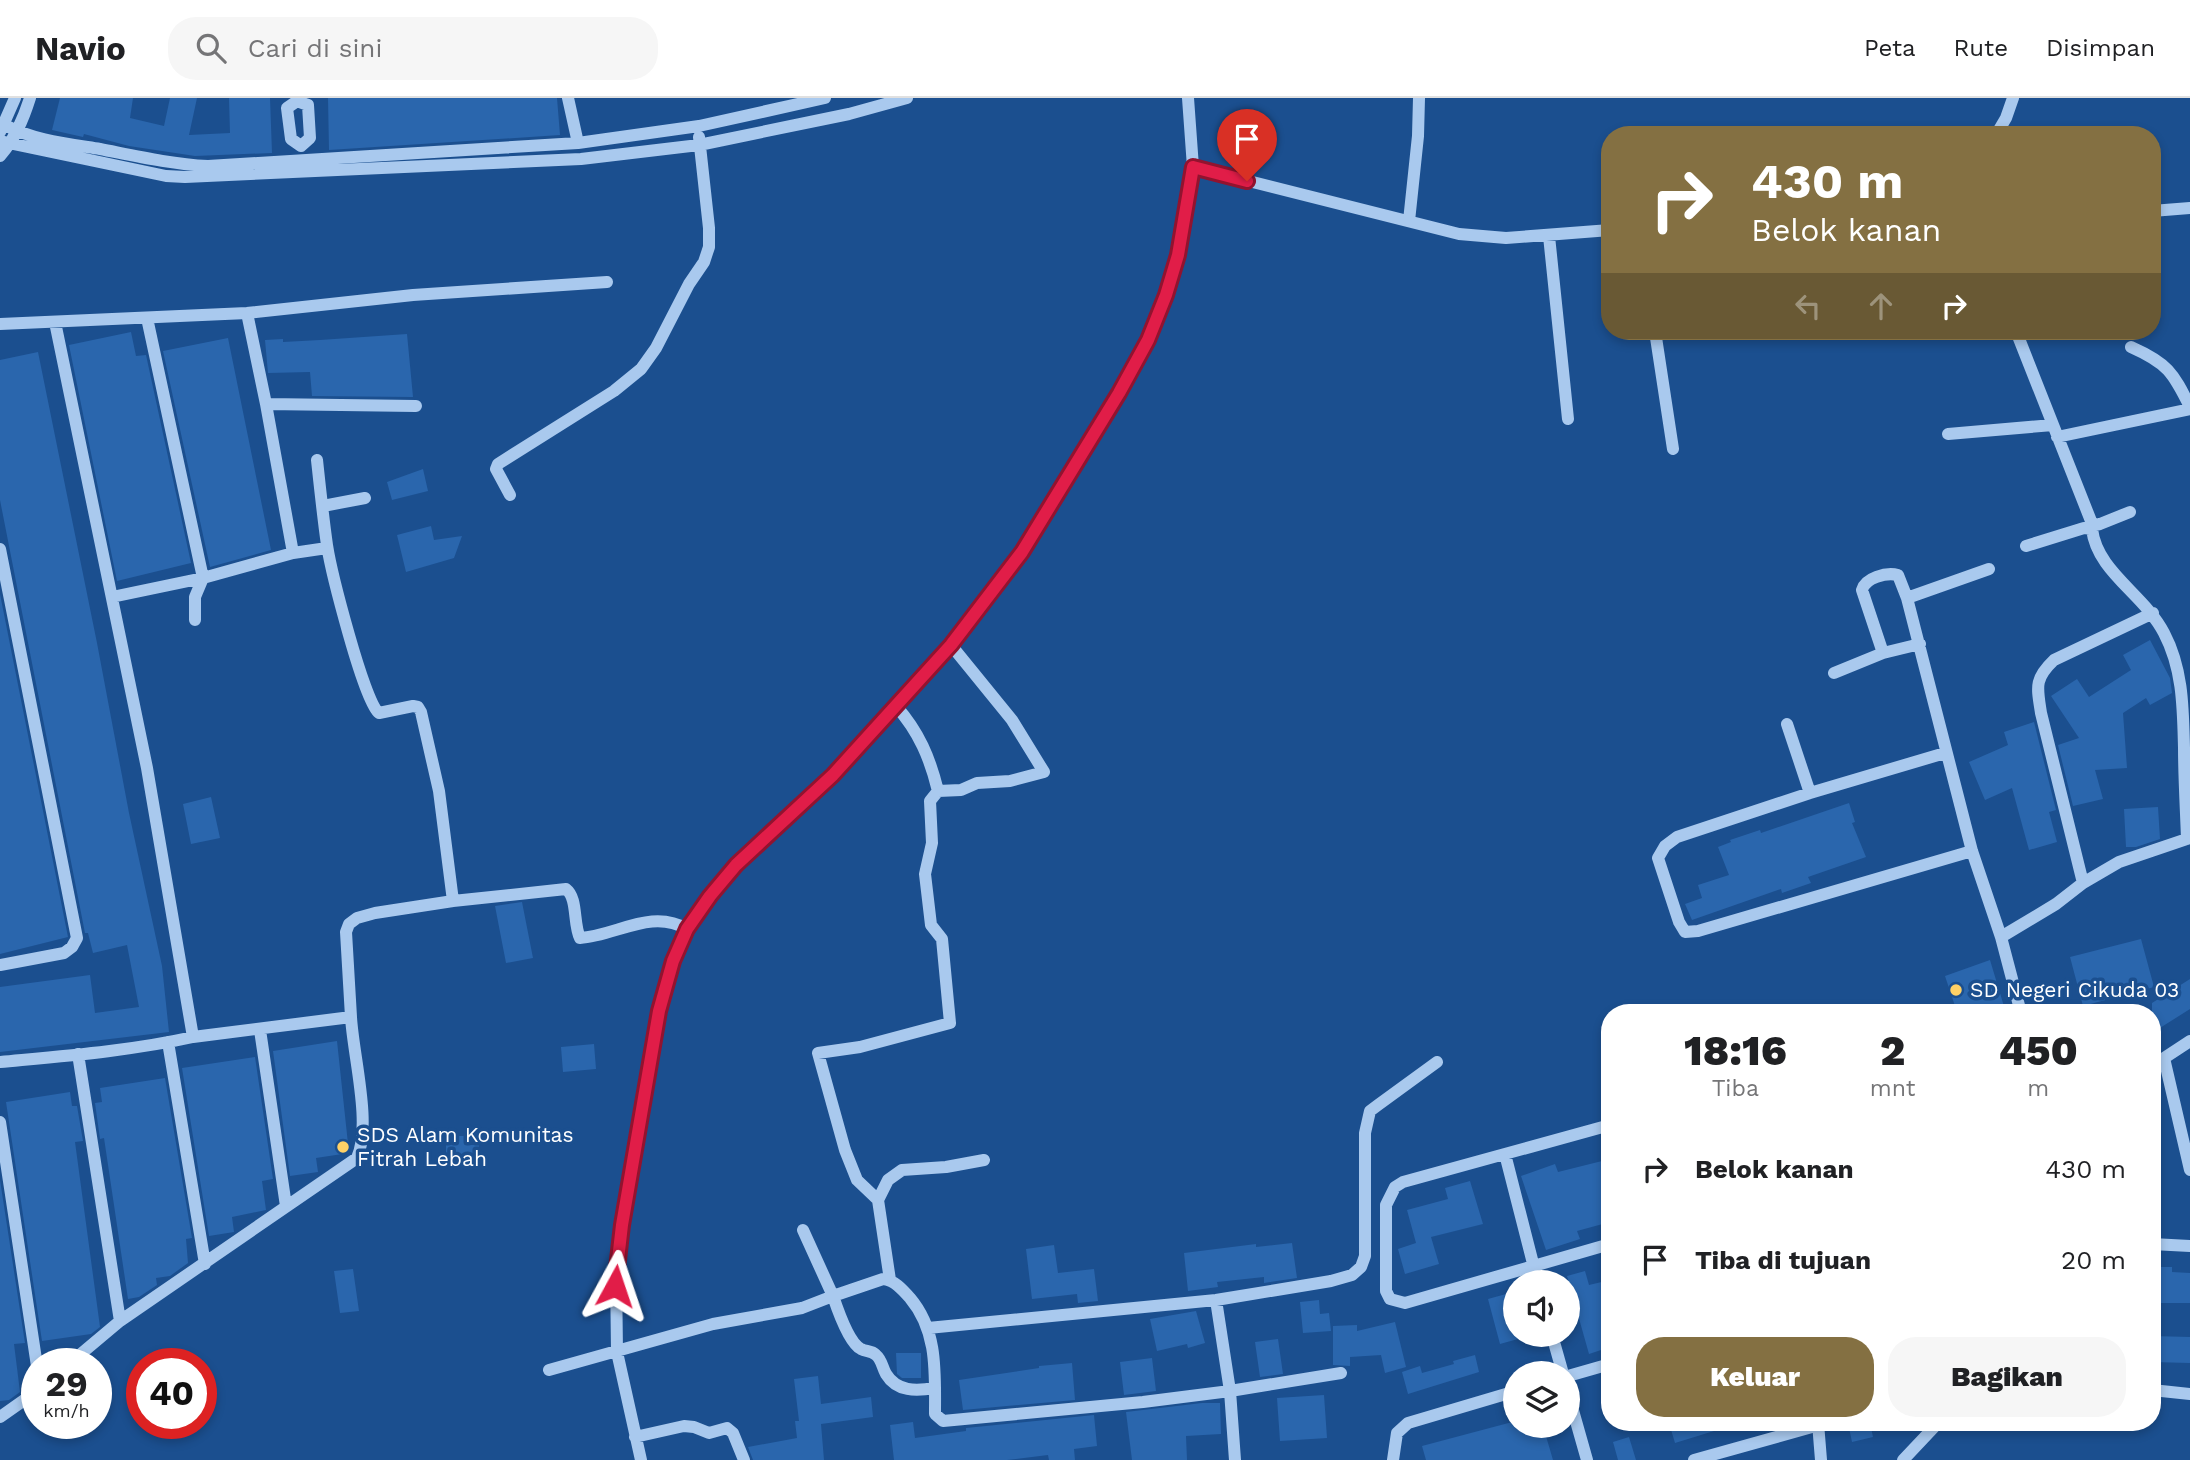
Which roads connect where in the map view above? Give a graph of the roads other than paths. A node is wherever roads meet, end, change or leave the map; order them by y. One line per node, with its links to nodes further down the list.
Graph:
1 (15, 98): 12 (street)
2 (30, 98): 13 (street)
3 (568, 98): 15 (street)
4 (825, 98): 10 (street)
5 (907, 98): 16 (street)
6 (1188, 98): 21 (street)
7 (1419, 98): 24 (street)
8 (2012, 98): 11 (street)
9 (297, 99): 17 (street); 17 (street)
10 (699, 126): 15 (street); 16 (street)
11 (2001, 126)
12 (2, 129): 13 (street)
13 (17, 132): 14 (street); 18 (street)
14 (5, 143): 18 (street); 19 (street)
15 (578, 143): 20 (street)
16 (699, 145): 20 (street); 43 (street)
17 (301, 146): 20 (street)
18 (74, 151): 20 (street)
19 (0, 156)
20 (302, 167)
21 (1193, 167): 24 (street); 59 (street)
22 (2190, 208): 23 (street)
23 (2161, 210)
24 (1409, 221): 26 (street)
25 (1601, 231): 26 (street)
26 (1549, 236): 38 (street)
27 (607, 282): 28 (street)
28 (247, 313): 29 (street); 35 (street)
29 (147, 317): 30 (street); 53 (street)
30 (55, 322): 31 (street); 54 (street)
31 (0, 324)
32 (1656, 340): 41 (street)
33 (2020, 340): 39 (street)
34 (2131, 347): 37 (street)
35 (266, 404): 36 (street); 51 (street)
36 (416, 406)
37 (2190, 407): 39 (street)
38 (1568, 419)
39 (2055, 431): 40 (street); 47 (street)
40 (1948, 434)
41 (1673, 449)
42 (317, 460): 45 (street)
43 (510, 495)
44 (365, 498): 45 (street)
45 (323, 506): 49 (street)
46 (2130, 512): 47 (street)
47 (2094, 527): 48 (street); 56 (street)
48 (2026, 545)
49 (327, 548): 51 (street); 71 (street)
50 (0, 549): 74 (street)
51 (293, 553): 53 (street)
52 (1989, 569): 55 (street)
53 (203, 578): 54 (street); 57 (street)
54 (112, 597): 78 (street)
55 (1907, 598): 58 (street); 60 (street)
56 (2153, 613): 64 (street); 70 (street)
57 (195, 620)
58 (1920, 644): 60 (street); 65 (street)
59 (951, 645): 62 (street); 66 (street)
60 (1884, 653): 61 (street)
61 (1834, 673)
62 (896, 706): 66 (street); 72 (street)
63 (1787, 724): 67 (street)
64 (2187, 746): 68 (street)
65 (1945, 752): 67 (street); 69 (street)
66 (938, 791): 91 (street)
67 (1810, 793): 69 (street)
68 (2188, 838): 70 (street)
69 (1972, 851): 73 (street)
70 (2083, 883): 73 (street)
71 (453, 901): 72 (street); 76 (street)
72 (687, 929): 107 (street)
73 (2001, 937): 75 (street)
74 (0, 965)
75 (2019, 1004)
76 (351, 1017): 77 (street); 92 (street)
77 (260, 1030): 78 (street); 92 (street)
78 (193, 1037): 80 (street)
79 (2190, 1041): 82 (street)
80 (168, 1042): 81 (street); 97 (street)
81 (78, 1054): 84 (street); 103 (street)
82 (2164, 1058): 83 (street); 90 (street)
83 (2161, 1060)
84 (0, 1062)
85 (1437, 1062): 102 (street)
86 (0, 1122): 105 (street)
87 (1601, 1127): 88 (street)
88 (1505, 1154): 98 (street); 98 (street)
89 (984, 1160): 91 (street)
90 (2190, 1170)
91 (878, 1200): 100 (street)
92 (286, 1206): 97 (street)
93 (803, 1230): 101 (street)
94 (2161, 1244): 95 (street)
95 (2190, 1246)
96 (1601, 1247): 98 (street)
97 (205, 1264): 103 (street)
98 (1533, 1266): 99 (street)
99 (1534, 1270)
100 (890, 1280): 101 (street); 104 (street)
101 (833, 1296): 107 (street); 112 (street)
102 (1216, 1300): 104 (street); 113 (street)
103 (120, 1321): 106 (street)
104 (928, 1328): 112 (street)
105 (34, 1348)
106 (88, 1348)
107 (617, 1352): 109 (street); 123 (street)
108 (1601, 1367): 111 (street)
109 (549, 1370)
110 (1341, 1373): 113 (street)
111 (1580, 1373)
112 (935, 1388): 113 (street)
113 (1230, 1391): 126 (street)
114 (2161, 1391): 115 (street)
115 (2190, 1394)
116 (1503, 1395): 127 (street)
117 (21, 1402): 118 (street)
118 (0, 1417)
119 (1794, 1431): 129 (street)
120 (1819, 1431): 130 (street)
121 (1930, 1431): 131 (street)
122 (1580, 1435): 128 (street)
123 (635, 1437): 124 (street); 125 (street)
124 (641, 1460)
125 (744, 1460)
126 (1235, 1460)
127 (1393, 1460)
128 (1587, 1460)
129 (1694, 1460)
130 (1821, 1460)
131 (1903, 1460)

